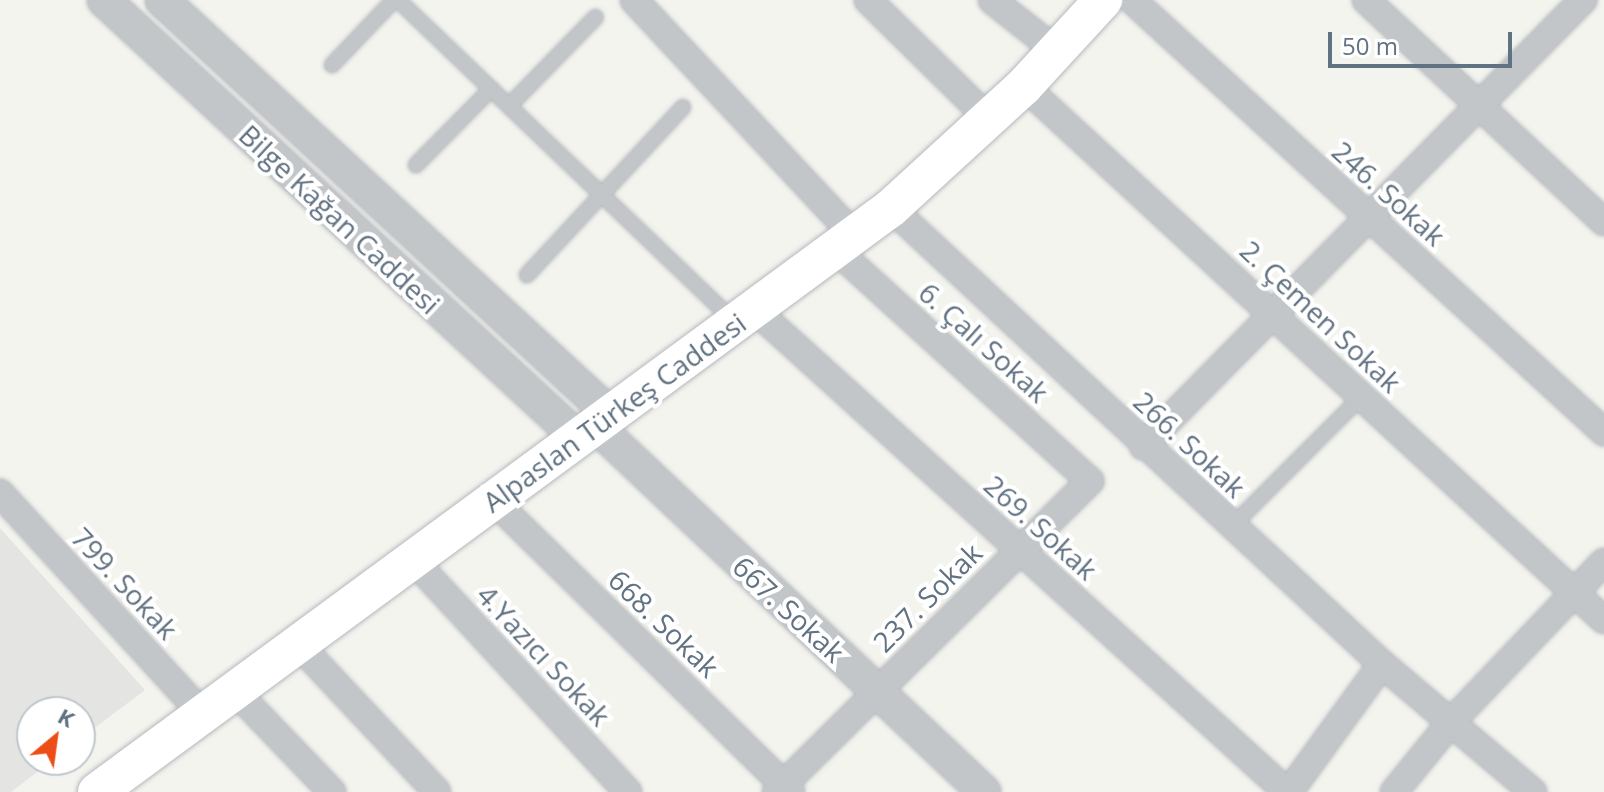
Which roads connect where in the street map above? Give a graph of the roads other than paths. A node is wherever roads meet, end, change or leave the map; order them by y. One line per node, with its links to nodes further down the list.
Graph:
1 (104, 0): 31 (street, Bilge Kağan Caddesi)
2 (162, 0): 31 (street, Bilge Kağan Caddesi)
3 (396, 0): 14 (lane); 16 (lane)
4 (634, 0): 26 (street, 6. Çalı Sokak)
5 (868, 0): 20 (street)
6 (992, 0): 13 (street)
7 (1103, 0): 13 (main road, Alpaslan Türkeş Caddesi)
8 (1132, 0): 24 (street, 246. Sokak)
9 (1366, 0): 17 (street)
10 (1586, 0): 11 (street); 17 (street)
11 (1604, 14)
12 (596, 17): 18 (lane)
13 (1058, 52): 15 (main road, Alpaslan Türkeş Caddesi)
14 (332, 65)
15 (1024, 86): 20 (main road, Alpaslan Türkeş Caddesi); 28 (street, 2. Çemen Sokak)
16 (491, 89): 18 (lane); 21 (lane)
17 (1478, 104): 24 (street); 25 (street)
18 (509, 106): 22 (lane)
19 (683, 107): 22 (lane)
20 (989, 119): 23 (main road, Alpaslan Türkeş Caddesi)
21 (416, 165)
22 (602, 195): 27 (lane); 29 (lane)
23 (891, 208): 26 (main road, Alpaslan Türkeş Caddesi); 33 (street, 266. Sokak)
24 (1367, 217): 28 (street); 32 (street, 246. Sokak)
25 (1604, 222)
26 (845, 242): 29 (main road, Alpaslan Türkeş Caddesi); 34 (street, 6. Çalı Sokak)
27 (527, 275)
28 (1271, 314): 30 (street, 2. Çemen Sokak); 33 (street)
29 (744, 316): 31 (main road, Alpaslan Türkeş Caddesi); 38 (street, 269. Sokak)
30 (1361, 397): 37 (lane); 41 (street, 2. Çemen Sokak)
31 (594, 425): 36 (main road, Alpaslan Türkeş Caddesi); 46 (street, 667. Sokak)
32 (1604, 432)
33 (1143, 446): 37 (street, 266. Sokak)
34 (1090, 481): 38 (street, 237. Sokak)
35 (0, 493): 47 (street, 799. Sokak)
36 (493, 500): 39 (main road, Alpaslan Türkeş Caddesi); 49 (street, 668. Sokak)
37 (1232, 526): 44 (street, 266. Sokak)
38 (1019, 551): 46 (street, 237. Sokak); 55 (street, 269. Sokak)
39 (414, 561): 43 (main road, Alpaslan Türkeş Caddesi); 53 (street, 4.Yazıcı Sokak)
40 (1604, 562): 41 (street)
41 (1575, 594): 42 (street, 2. Çemen Sokak); 48 (street)
42 (1604, 620)
43 (300, 646): 45 (main road, Alpaslan Türkeş Caddesi); 52 (street)
44 (1382, 664): 48 (street, 266. Sokak); 55 (street)
45 (236, 692): 47 (main road, Alpaslan Türkeş Caddesi); 51 (street)
46 (877, 692): 49 (street, 237. Sokak); 54 (street, 667. Sokak)
47 (204, 716): 50 (main road, Alpaslan Türkeş Caddesi)
48 (1451, 722): 56 (street); 57 (street, 266. Sokak)
49 (784, 790)
50 (97, 792)
51 (332, 792)
52 (437, 792)
53 (628, 792)
54 (984, 792)
55 (1288, 792)
56 (1394, 792)
57 (1533, 792)

